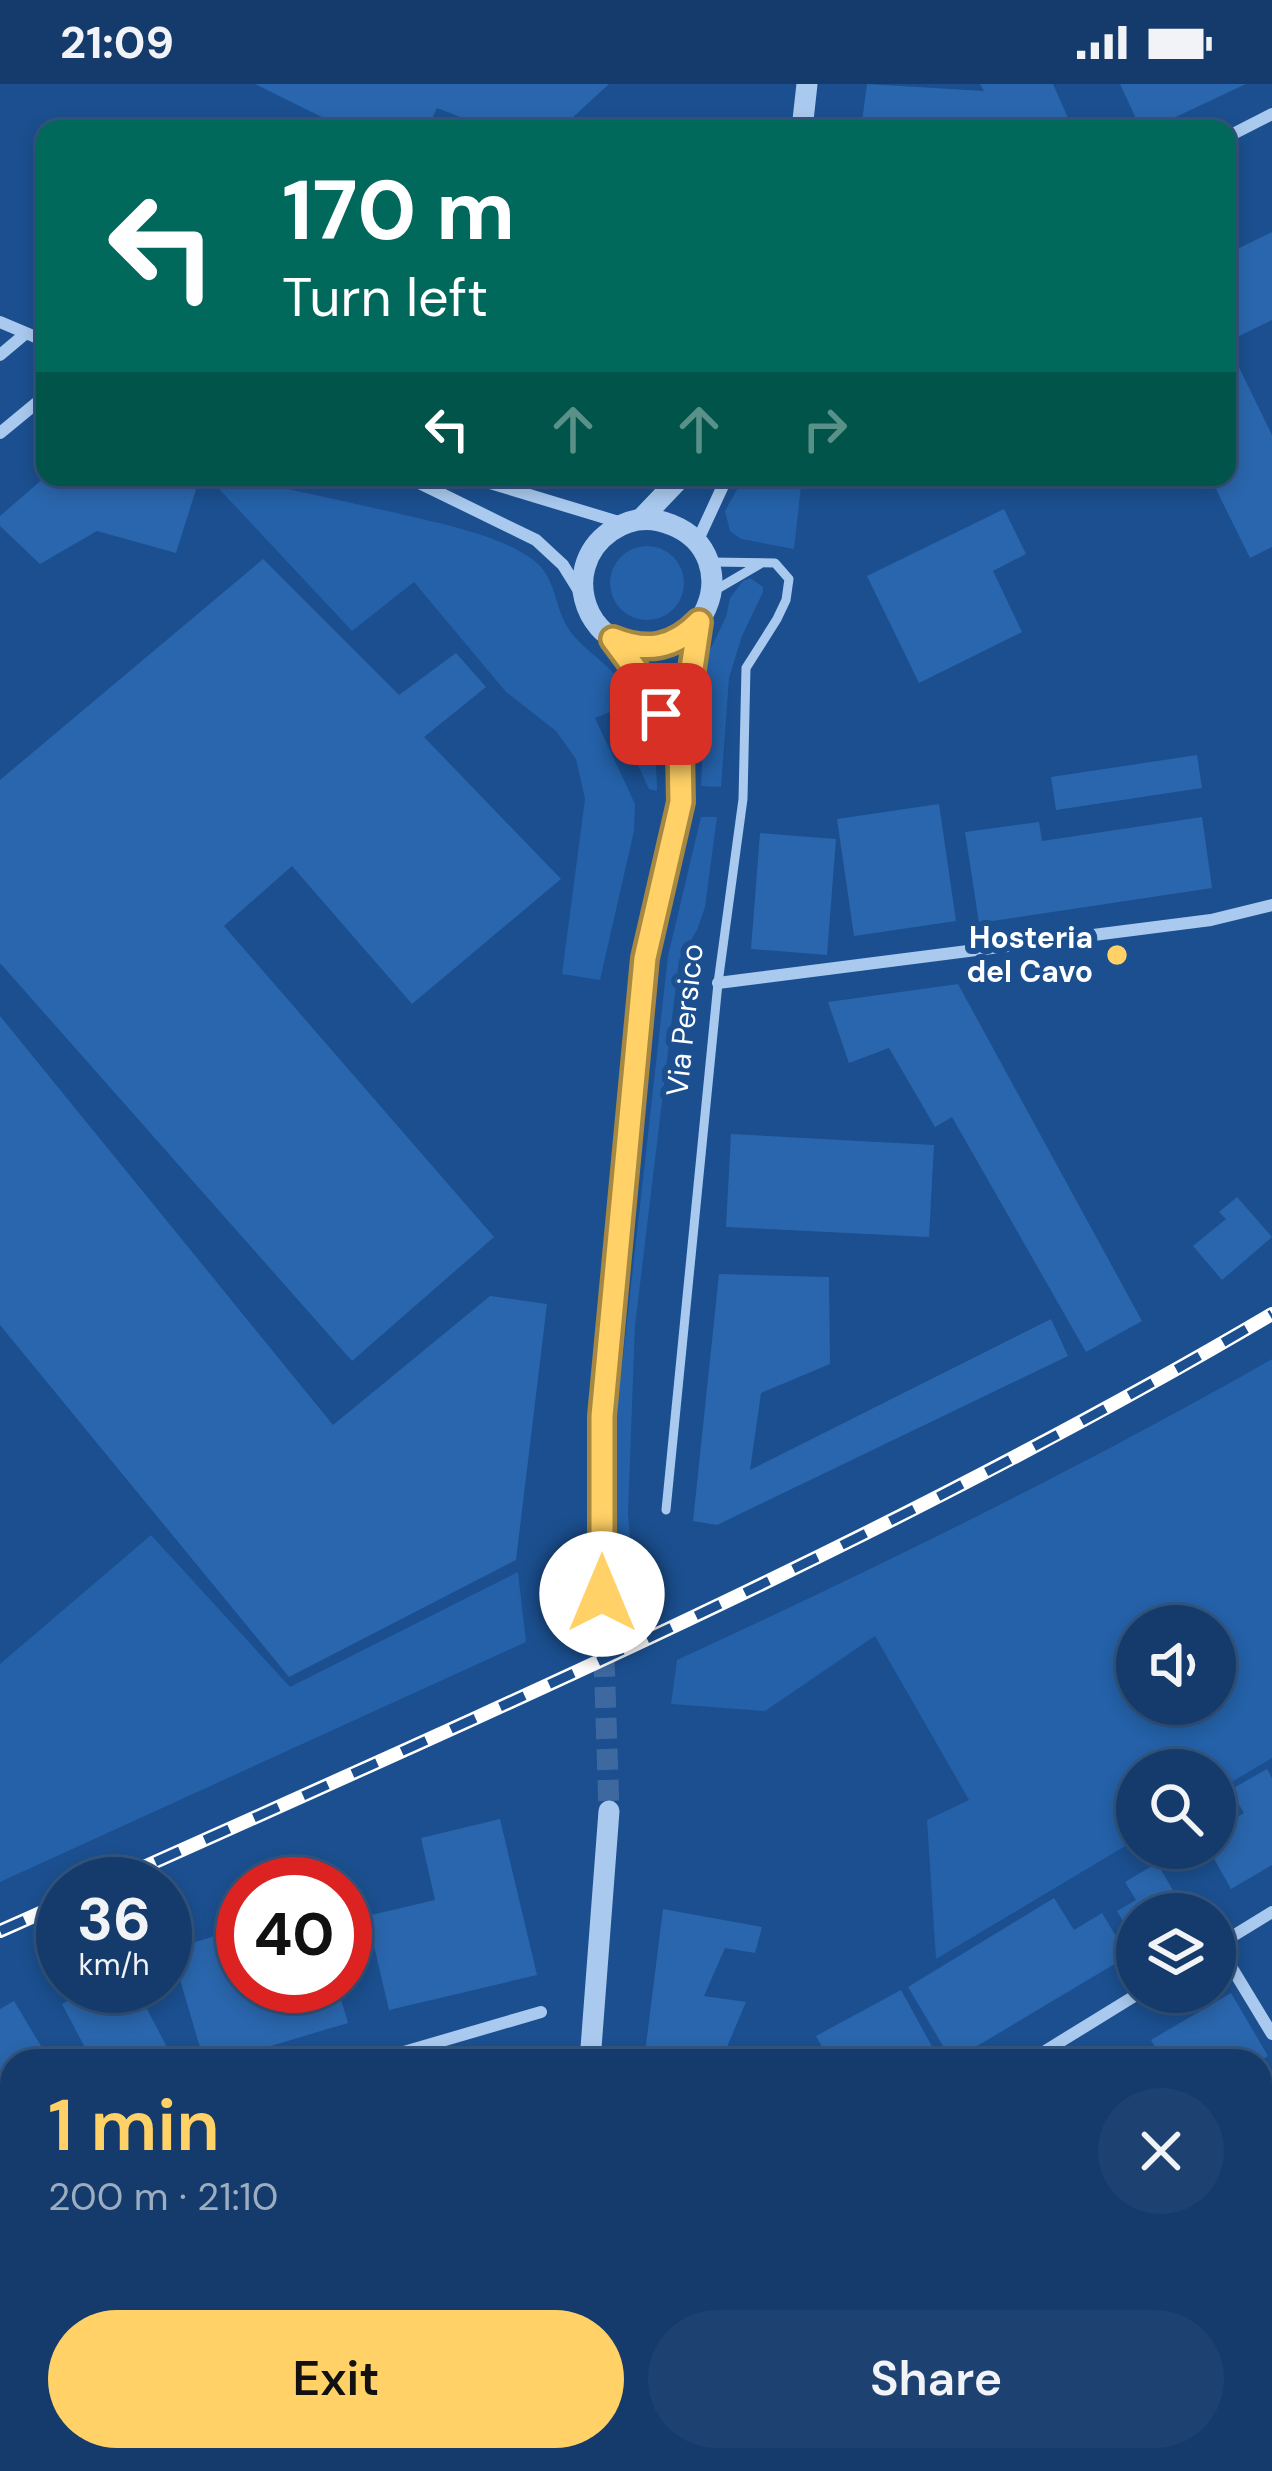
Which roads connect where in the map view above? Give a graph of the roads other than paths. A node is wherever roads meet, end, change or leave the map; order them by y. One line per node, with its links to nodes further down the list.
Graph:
1 (807, 84): 3 (street)
2 (1272, 114): 4 (street)
3 (803, 120)
4 (1236, 132)
5 (0, 322): 6 (street)
6 (26, 334): 7 (street); 8 (street)
7 (36, 338)
8 (0, 356)
9 (36, 403): 10 (street)
10 (0, 433)
11 (425, 486): 19 (street)
12 (503, 486): 15 (street)
13 (671, 486): 15 (street)
14 (724, 486): 16 (street)
15 (632, 521): 16 (street); 19 (street)
16 (703, 552): 17 (lane); 18 (street)
17 (764, 562): 18 (lane); 24 (lane, Via Persico)
18 (711, 593): 20 (street)
19 (583, 596): 21 (street)
20 (699, 622): 21 (street); 22 (street, Via Persico)
21 (613, 639): 22 (street, Via Persico)
22 (680, 749): 26 (street, Via Persico)
23 (1272, 904): 24 (street)
24 (718, 983): 25 (lane, Via Persico)
25 (666, 1510)
26 (602, 1594)
27 (608, 1811): 35 (street)
28 (1272, 1912): 29 (street)
29 (1236, 1934)
30 (1236, 1977): 33 (street)
31 (1116, 2007): 36 (street)
32 (541, 2012): 34 (street)
33 (1272, 2034)
34 (414, 2049)
35 (591, 2049)
36 (1048, 2049)

